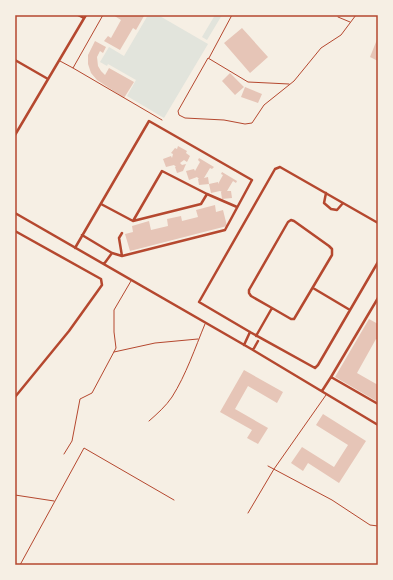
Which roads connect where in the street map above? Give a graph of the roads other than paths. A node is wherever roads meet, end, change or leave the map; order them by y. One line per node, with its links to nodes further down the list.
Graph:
1 (78, 15): 5 (street)
2 (103, 15): 11 (lane)
3 (232, 15): 8 (lane)
4 (356, 15): 7 (lane)
5 (85, 16): 10 (street)
6 (338, 17): 7 (lane)
7 (350, 22): 13 (lane)
8 (208, 58): 13 (lane); 13 (lane)
9 (15, 60): 12 (street)
10 (59, 60): 11 (lane); 12 (street)
11 (73, 68): 14 (lane)
12 (48, 79): 15 (street)
13 (289, 84)
14 (162, 120)
15 (15, 135)
16 (326, 193): 18 (street); 18 (street); 38 (street)
17 (207, 194): 20 (street); 22 (street); 22 (street)
18 (343, 203): 23 (street)
19 (100, 204): 20 (street); 22 (street); 26 (street)
20 (237, 207): 29 (street)
21 (15, 213): 27 (street)
22 (133, 221)
23 (378, 223)
24 (15, 231): 48 (street)
25 (122, 232): 29 (street)
26 (82, 235): 27 (street); 28 (street)
27 (75, 248): 31 (street)
28 (112, 253): 29 (street); 31 (street)
29 (122, 256)
30 (378, 262): 36 (street)
31 (104, 264): 32 (street)
32 (132, 280): 37 (street); 44 (lane)
33 (313, 288): 35 (street); 35 (street); 36 (street)
34 (378, 298): 45 (street)
35 (272, 308): 39 (street)
36 (350, 310): 39 (street)
37 (206, 323): 40 (lane); 42 (street)
38 (250, 332): 39 (street); 42 (street)
39 (258, 336): 41 (lane)
40 (199, 338): 44 (lane); 50 (lane)
41 (258, 341): 43 (street)
42 (244, 345): 43 (street)
43 (253, 350): 46 (street)
44 (114, 352): 52 (lane)
45 (331, 377): 46 (street); 49 (street)
46 (322, 391): 47 (street)
47 (326, 394): 51 (street); 54 (lane)
48 (15, 397)
49 (378, 404)
50 (149, 421)
51 (378, 425)
52 (64, 454)
53 (268, 466): 54 (lane)
54 (274, 469): 58 (lane); 59 (lane)
55 (15, 495): 57 (lane)
56 (174, 500): 57 (lane)
57 (54, 501): 60 (lane)
58 (248, 513)
59 (378, 526)
60 (20, 565)

